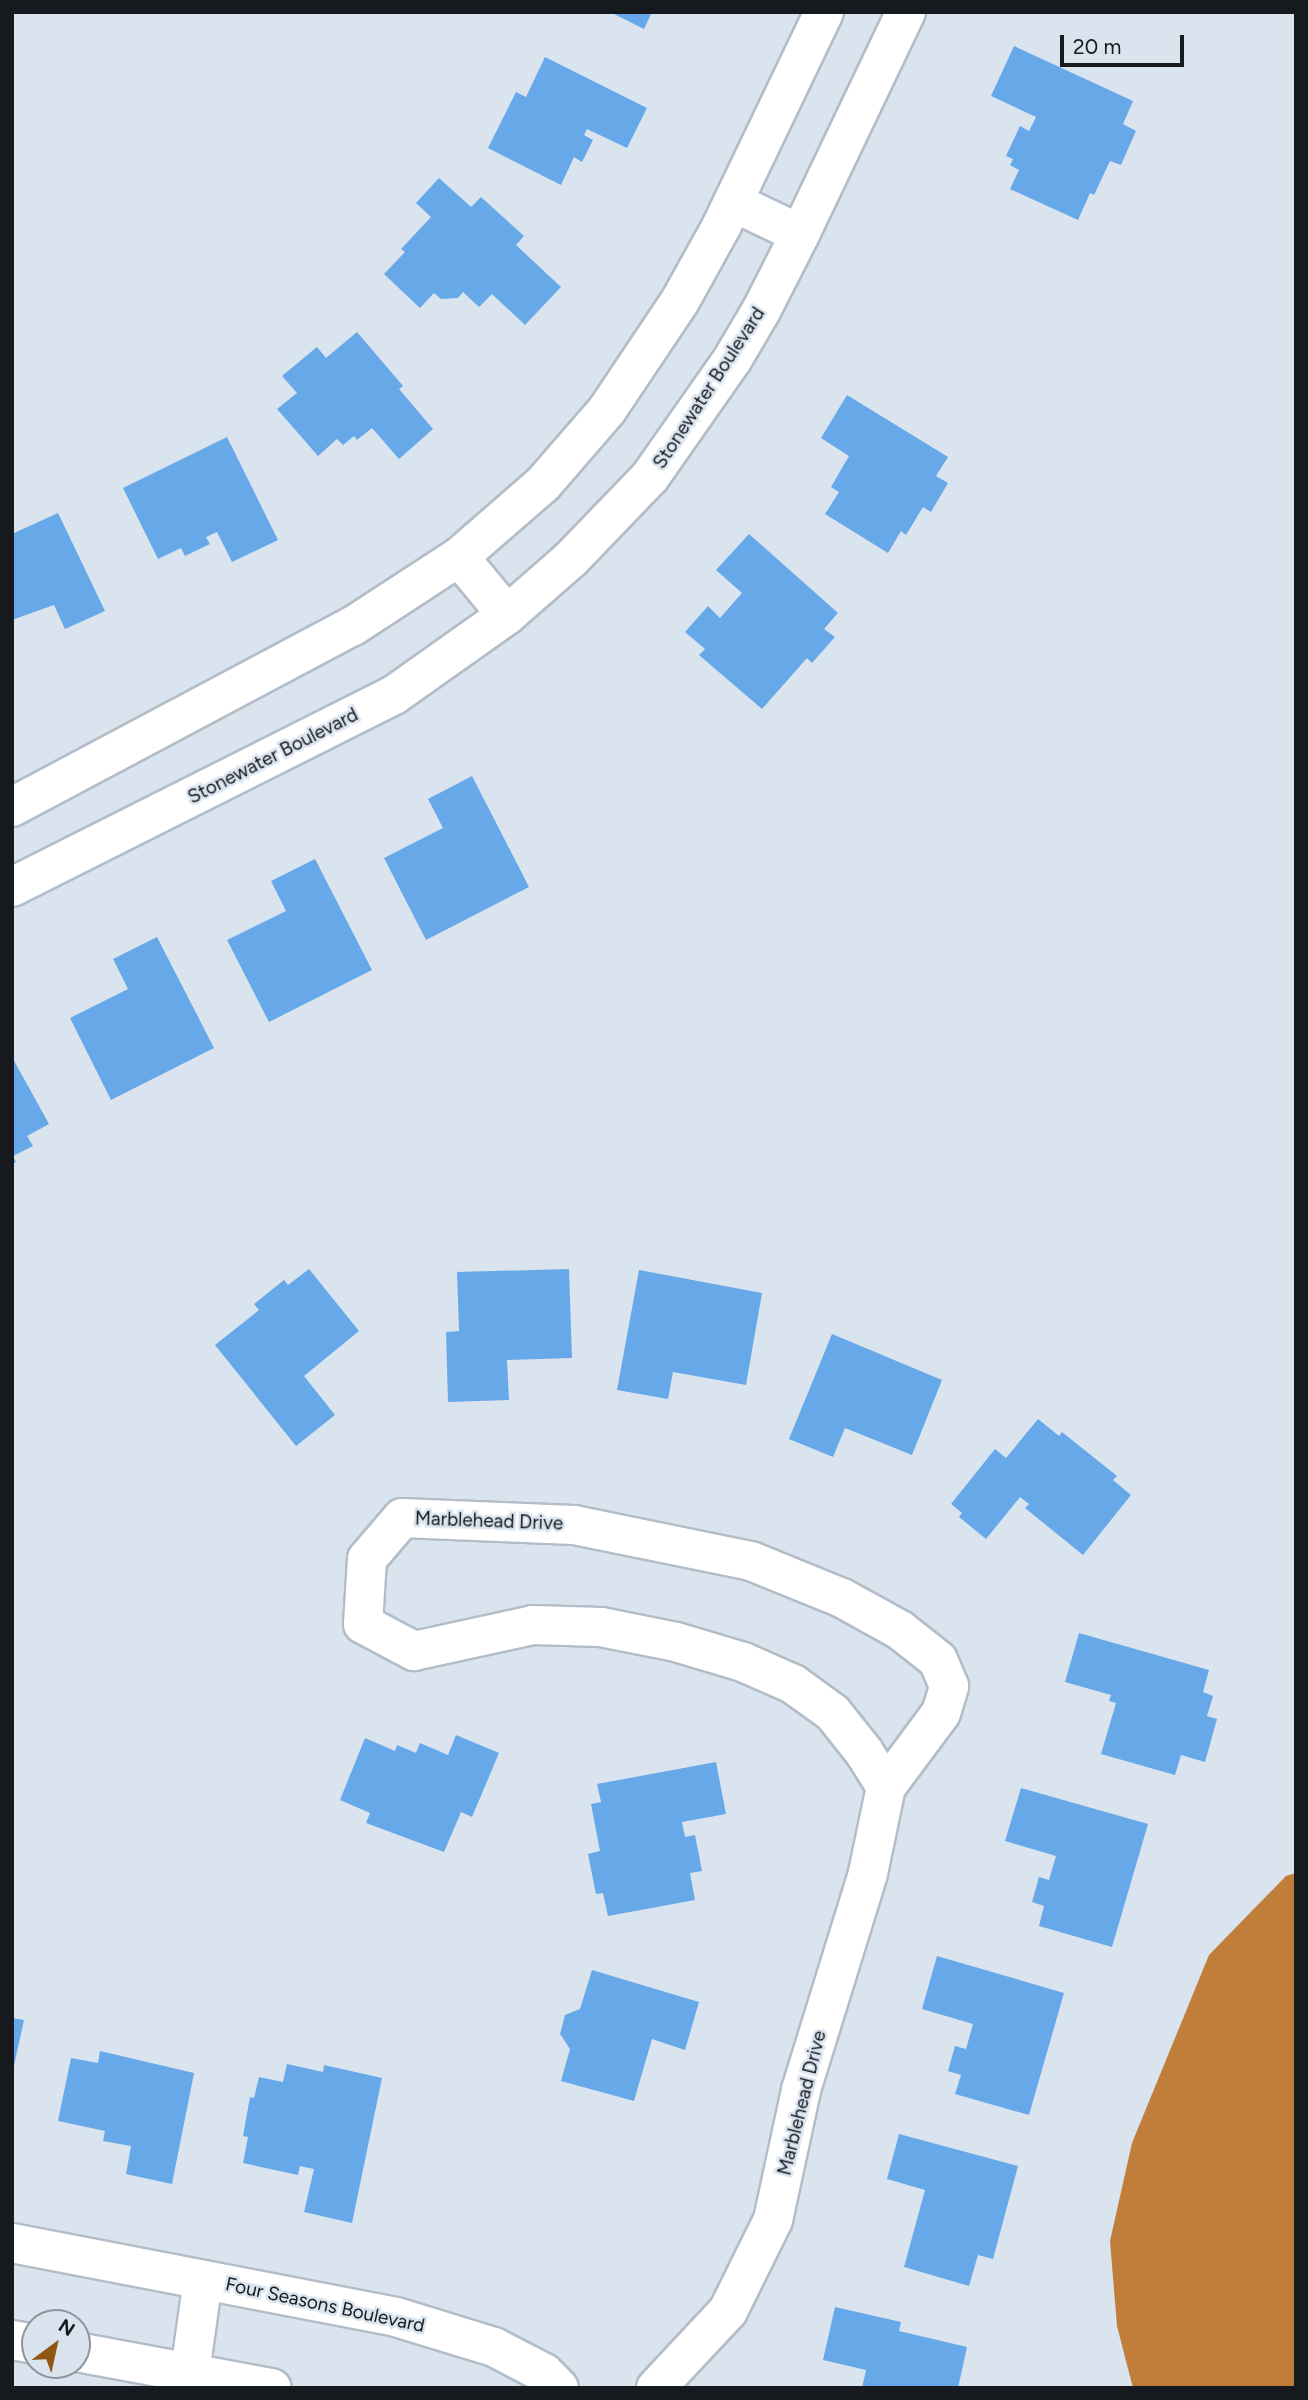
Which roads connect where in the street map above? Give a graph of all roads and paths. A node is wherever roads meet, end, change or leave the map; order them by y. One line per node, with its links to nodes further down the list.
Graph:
1 (824, 12): 3 (street)
2 (906, 12): 4 (street, Stonewater Boulevard)
3 (733, 202): 4 (street); 5 (street)
4 (800, 234): 6 (street, Stonewater Boulevard)
5 (460, 557): 6 (street); 7 (street)
6 (507, 615): 8 (street, Stonewater Boulevard)
7 (12, 807)
8 (18, 872)
9 (887, 1787): 9 (street, Marblehead Drive); 16 (street, Marblehead Drive)
10 (12, 2243): 11 (street, Four Seasons Boulevard)
11 (202, 2280): 13 (street, Four Seasons Boulevard); 15 (street, Four Seasons Boulevard)
12 (91, 2354): 13 (street)
13 (190, 2372): 14 (street)
14 (272, 2388)
15 (559, 2388)
16 (656, 2388)

